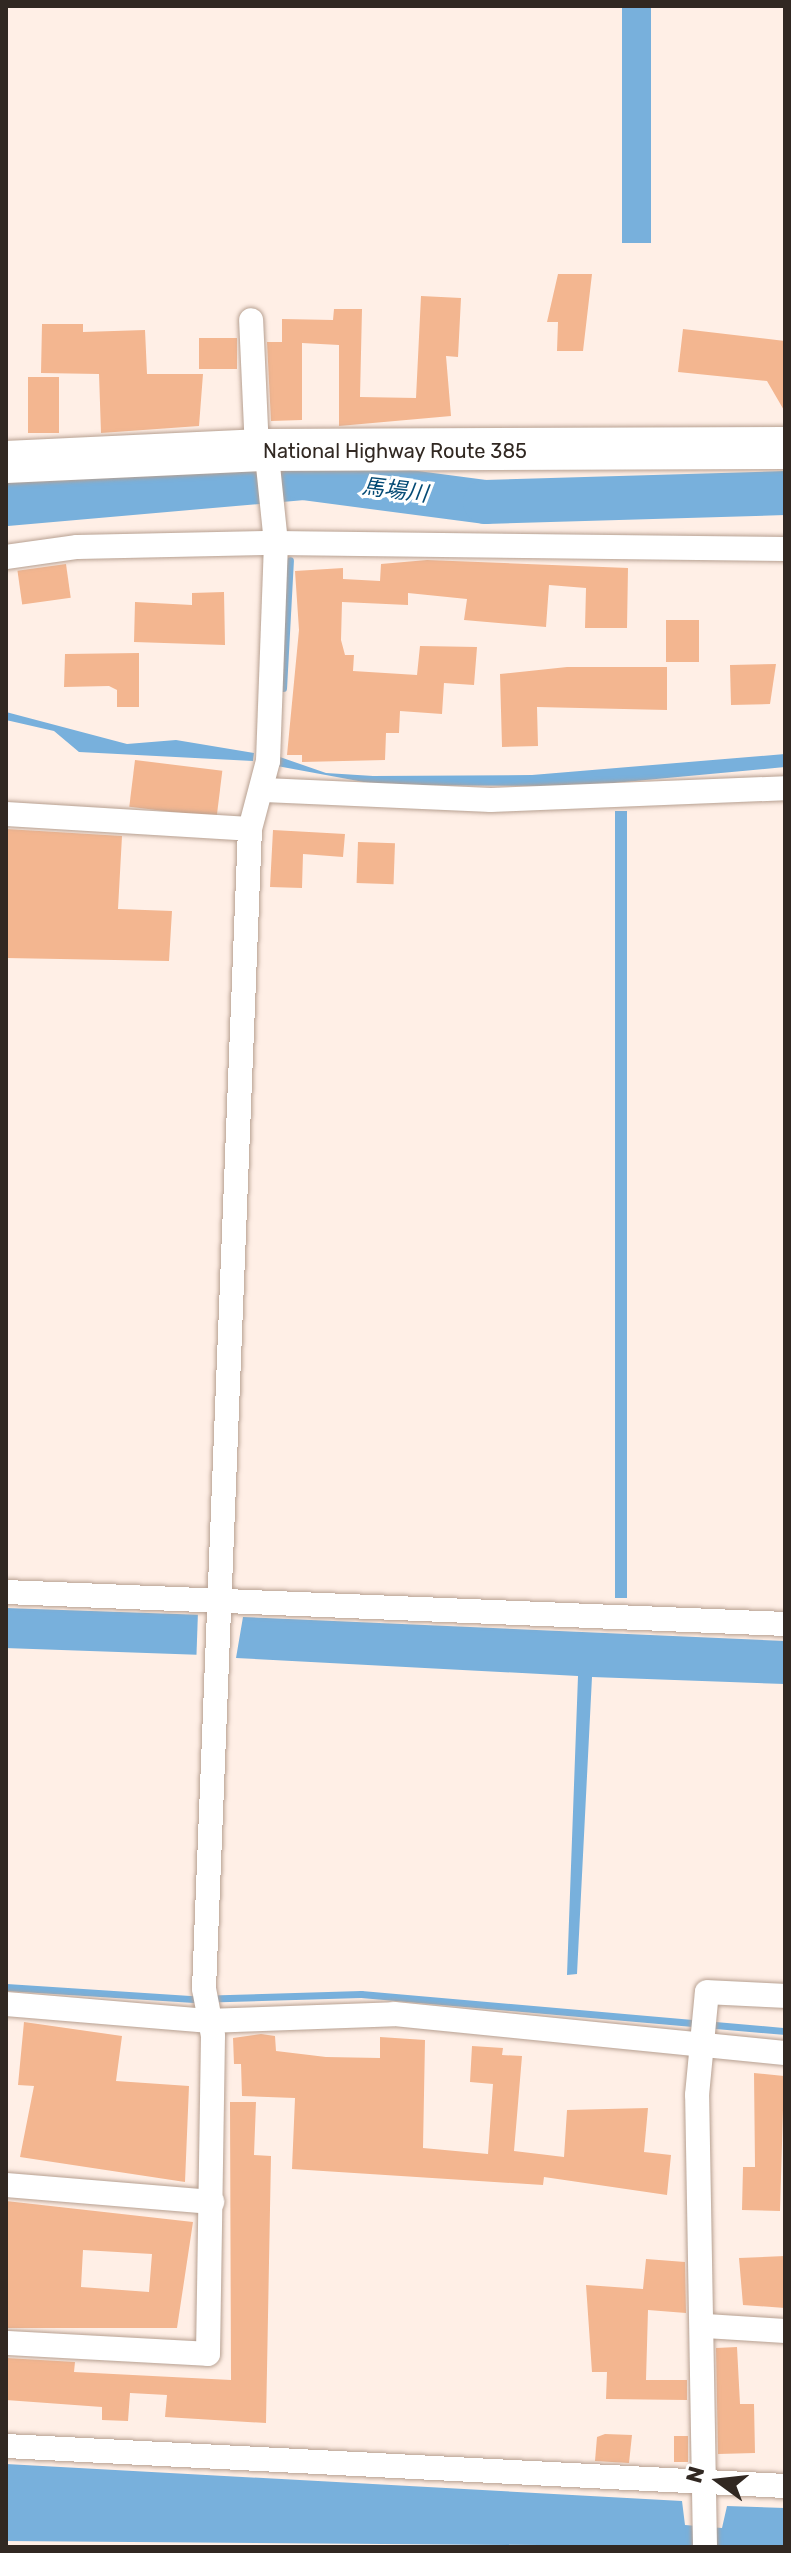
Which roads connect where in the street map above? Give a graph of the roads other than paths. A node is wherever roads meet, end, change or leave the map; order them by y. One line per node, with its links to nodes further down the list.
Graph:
1 (251, 320): 3 (street)
2 (785, 448): 3 (highway, National Highway Route 385)
3 (263, 458): 4 (highway, National Highway Route 385); 5 (street)
4 (6, 462)
5 (276, 543): 6 (street); 7 (street); 9 (street)
6 (785, 549)
7 (6, 557)
8 (785, 788): 9 (street)
9 (264, 790): 11 (street)
10 (6, 814): 11 (street)
11 (250, 829): 13 (street)
12 (6, 1592): 13 (street)
13 (220, 1600): 14 (street); 17 (street)
14 (785, 1624)
15 (785, 1996): 18 (street)
16 (6, 2004): 17 (street)
17 (205, 2007): 18 (street); 21 (street)
18 (702, 2035): 19 (street); 22 (street)
19 (785, 2053)
20 (6, 2185): 21 (street)
21 (212, 2202): 24 (street)
22 (706, 2326): 23 (street); 26 (street)
23 (785, 2331)
24 (6, 2343)
25 (6, 2446): 26 (street)
26 (705, 2482): 27 (street); 28 (street)
27 (785, 2486)
28 (705, 2547)

